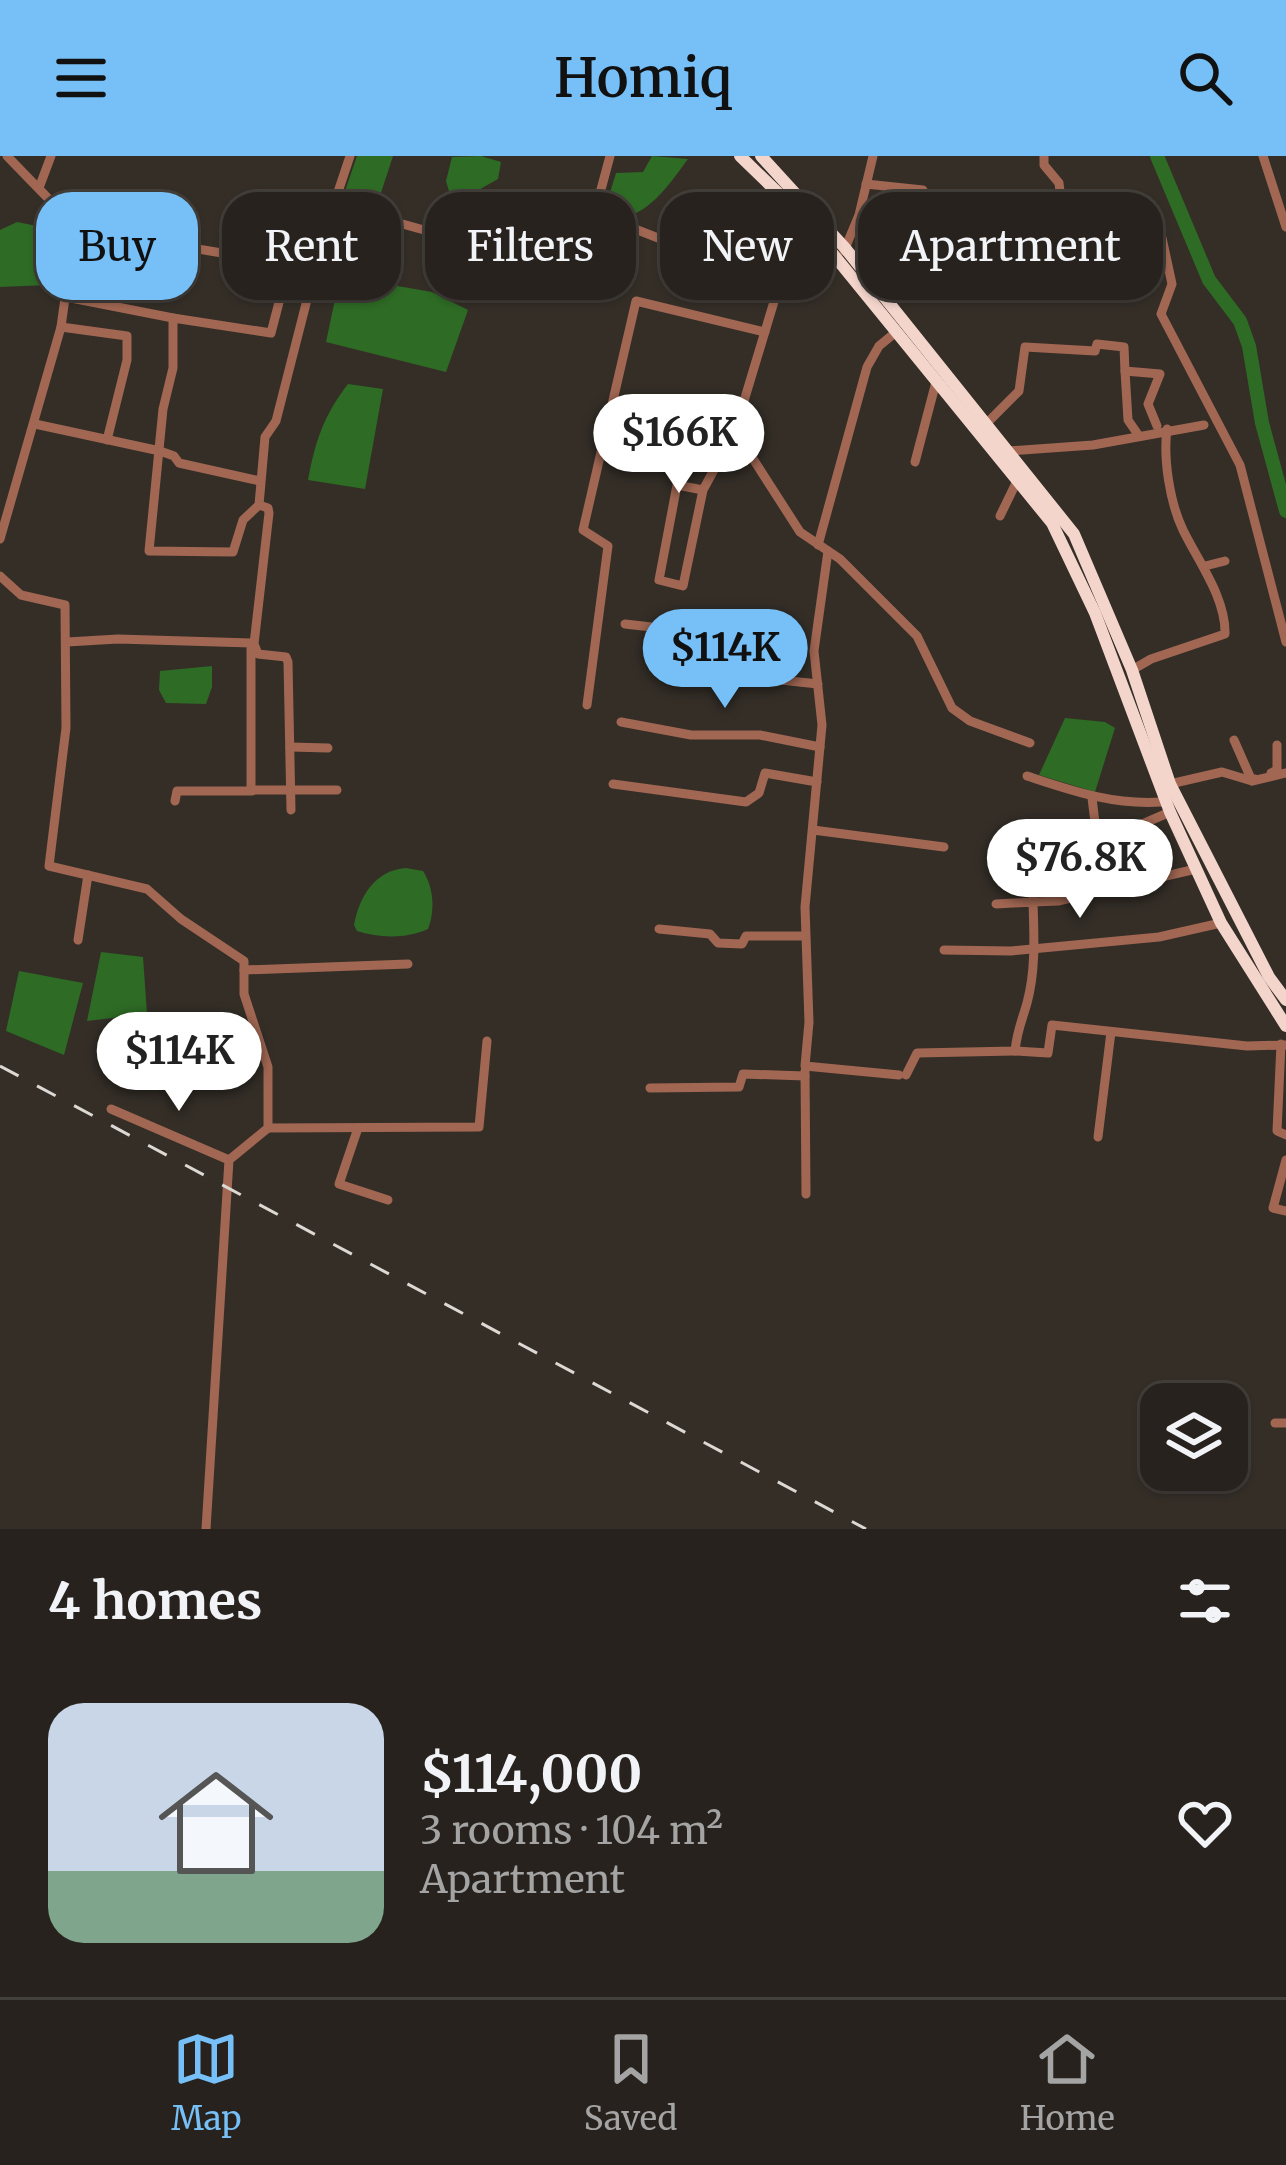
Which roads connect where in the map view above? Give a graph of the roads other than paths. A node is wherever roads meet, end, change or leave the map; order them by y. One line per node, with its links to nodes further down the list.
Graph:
1 (7, 156): 11 (street)
2 (51, 156): 11 (street)
3 (350, 156): 14 (street)
4 (610, 156): 15 (street)
5 (740, 156): 16 (highway)
6 (761, 156): 21 (highway)
7 (873, 156): 10 (street)
8 (1044, 156): 17 (street)
9 (1263, 156): 18 (street)
10 (866, 184): 12 (street); 21 (street)
11 (39, 188): 13 (street)
12 (923, 190)
13 (43, 192)
14 (338, 192)
15 (600, 192)
16 (777, 192)
17 (1060, 192)
18 (1286, 227)
19 (1163, 243): 54 (street)
20 (834, 246): 21 (highway)
21 (842, 254): 30 (highway); 34 (highway)
22 (66, 300): 28 (street)
23 (81, 300): 27 (street)
24 (280, 300): 27 (street)
25 (307, 300): 43 (street)
26 (775, 300): 29 (street)
27 (173, 318): 40 (street)
28 (61, 327): 33 (street); 39 (street)
29 (765, 332): 38 (street); 58 (street)
30 (896, 332): 32 (highway); 49 (street)
31 (1125, 371): 34 (street); 36 (street); 37 (street)
32 (936, 382): 42 (street); 44 (highway)
33 (34, 424): 39 (street); 48 (street)
34 (986, 424): 41 (highway)
35 (1204, 425): 36 (street)
36 (1162, 428): 37 (street); 51 (street)
37 (1138, 436): 41 (street)
38 (740, 437): 45 (street); 49 (street)
39 (106, 440): 40 (street)
40 (160, 451): 43 (street); 46 (street)
41 (1008, 451): 56 (highway)
42 (915, 462)
43 (260, 481): 46 (street)
44 (1017, 481): 47 (street); 77 (highway)
45 (703, 490): 45 (street)
46 (259, 505): 63 (street)
47 (1000, 516)
48 (0, 539)
49 (823, 548): 57 (street); 61 (street)
50 (1225, 561): 51 (street)
51 (1205, 566): 56 (street)
52 (0, 576): 55 (street)
53 (625, 624): 57 (street)
54 (1286, 642)
55 (67, 643): 74 (street); 83 (street)
56 (1132, 670): 71 (highway)
57 (818, 684): 64 (street)
58 (587, 706)
59 (621, 722): 64 (street)
60 (1234, 740): 68 (street)
61 (1030, 743)
62 (1276, 745): 68 (street)
63 (290, 747): 65 (street); 72 (street)
64 (820, 747): 69 (street)
65 (328, 748)
66 (1286, 773): 68 (street)
67 (1027, 776): 75 (street)
68 (1252, 781): 71 (street)
69 (817, 782): 70 (street); 79 (street)
70 (614, 784)
71 (1171, 784): 94 (highway)
72 (291, 790): 73 (street); 74 (street); 78 (street)
73 (337, 790)
74 (252, 791): 76 (street)
75 (1092, 798): 77 (street); 80 (street)
76 (175, 801)
77 (1165, 807): 80 (street); 82 (highway)
78 (291, 810)
79 (813, 830): 81 (street); 88 (street)
80 (1096, 839): 84 (street)
81 (944, 847)
82 (1196, 868): 84 (street); 86 (highway)
83 (88, 875): 89 (street); 93 (street)
84 (1033, 902): 85 (street); 90 (street)
85 (996, 904)
86 (1220, 923): 90 (street); 95 (highway)
87 (659, 929): 88 (street)
88 (804, 937): 100 (street)
89 (78, 940)
90 (1035, 949): 91 (street); 99 (street)
91 (944, 950)
92 (408, 964): 93 (street)
93 (244, 970): 104 (street)
94 (1286, 1000)
95 (1286, 1027)
96 (1111, 1032): 98 (street); 99 (street); 106 (street)
97 (487, 1041): 103 (street)
98 (1283, 1045): 105 (street)
99 (1015, 1051): 100 (street)
100 (805, 1071): 101 (street); 109 (street)
101 (650, 1088)
102 (111, 1109): 107 (street)
103 (358, 1127): 104 (street); 110 (street)
104 (268, 1128): 107 (street)
105 (1286, 1135)
106 (1098, 1137)
107 (229, 1160): 112 (street)
108 (1286, 1160): 111 (street)
109 (806, 1194)
110 (388, 1200)
111 (1286, 1211)
112 (206, 1529)

